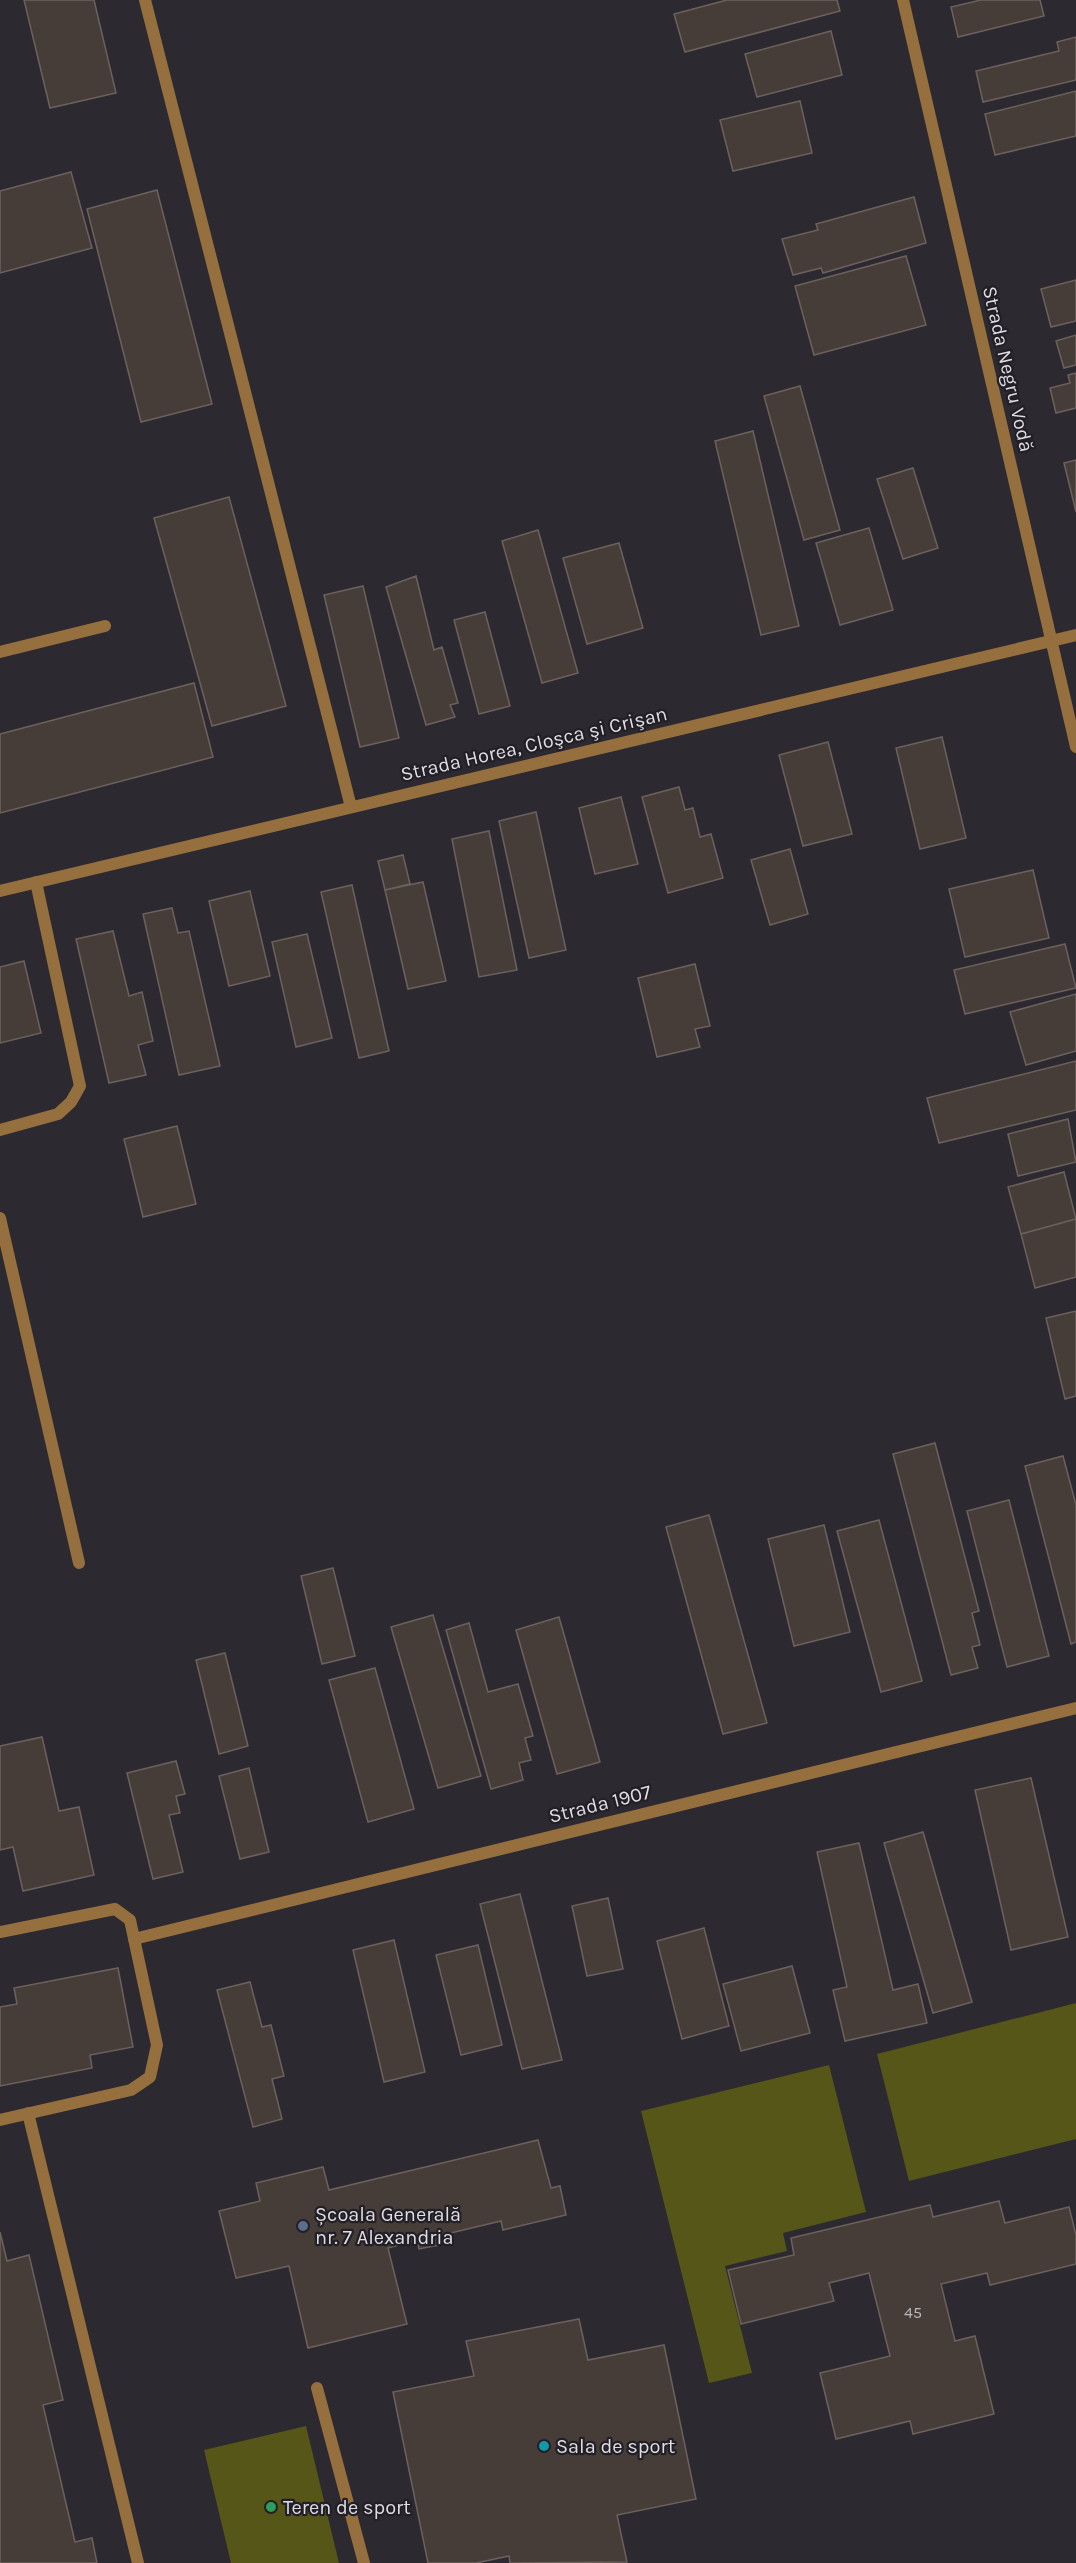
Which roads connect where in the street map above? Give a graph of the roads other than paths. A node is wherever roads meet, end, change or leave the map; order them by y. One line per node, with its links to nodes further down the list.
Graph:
1 (145, 0): 8 (street)
2 (903, 0): 5 (street, Strada Negru Vodă)
3 (105, 627): 6 (street)
4 (1076, 635): 5 (street, Strada Horea, Cloşca şi Crişan)
5 (1050, 641): 7 (street, Strada Negru Vodă); 8 (street, Strada Horea, Cloşca şi Crişan)
6 (0, 652)
7 (1076, 747)
8 (351, 807): 9 (street, Strada Horea, Cloşca şi Crişan)
9 (36, 882): 10 (street, Strada Horea, Cloşca şi Crişan); 11 (street)
10 (0, 891)
11 (0, 1131)
12 (0, 1218): 13 (street)
13 (79, 1563)
14 (1076, 1708): 16 (street, Strada 1907)
15 (0, 1932): 16 (street)
16 (134, 1939): 17 (street)
17 (28, 2113): 18 (street); 20 (street)
18 (0, 2120)
19 (317, 2388): 21 (street)
20 (138, 2563)
21 (364, 2563)

